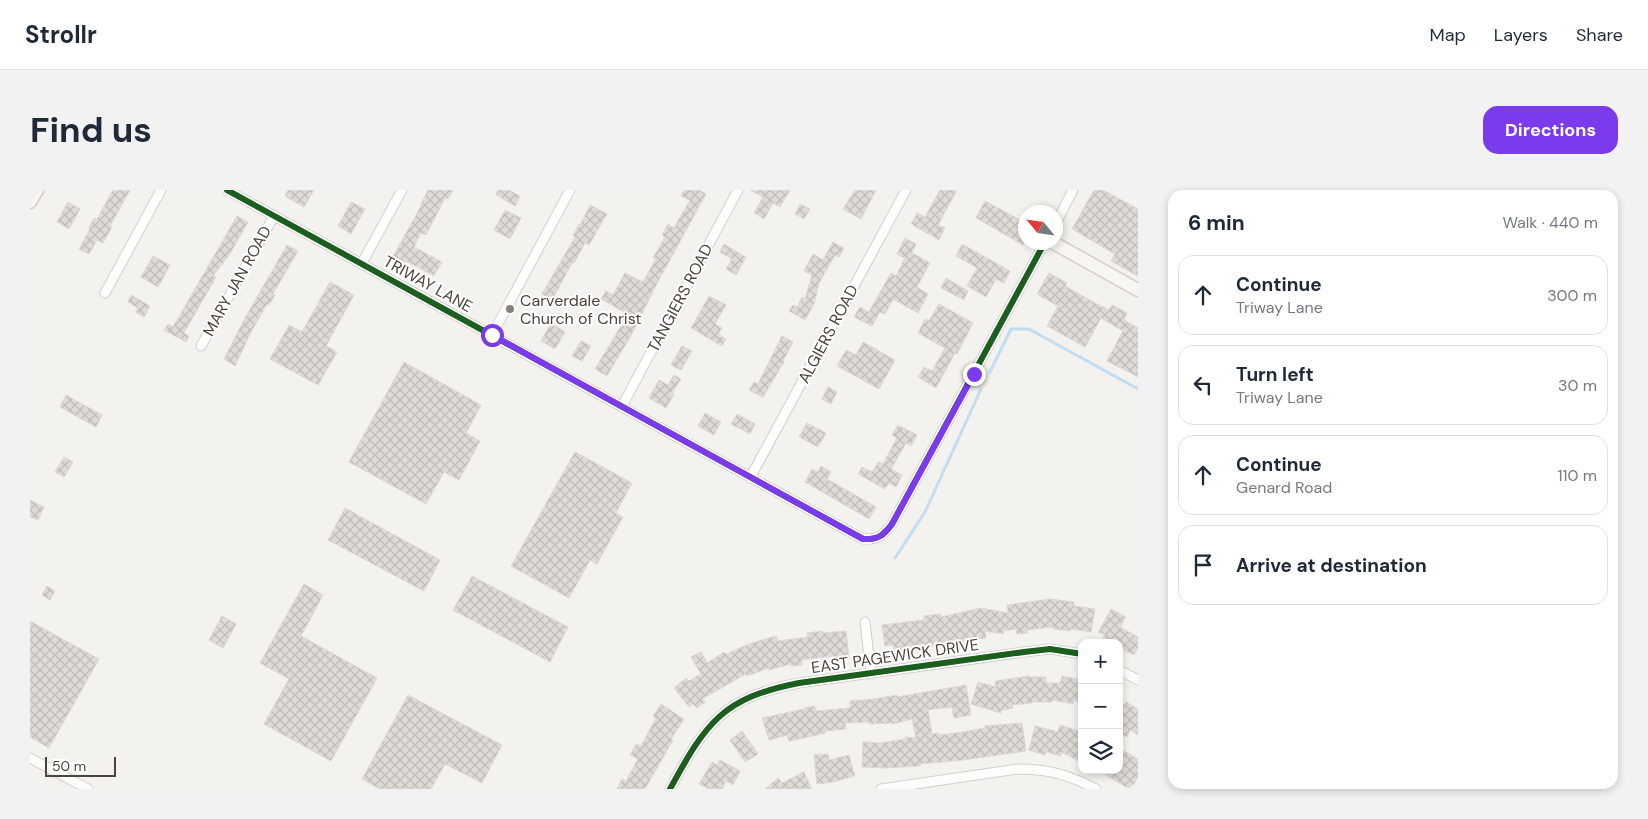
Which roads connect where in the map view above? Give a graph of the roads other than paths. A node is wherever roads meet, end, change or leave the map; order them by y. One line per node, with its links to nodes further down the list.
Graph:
1 (37, 190): 9 (street)
2 (161, 190): 16 (street)
3 (402, 190): 14 (street)
4 (570, 190): 17 (street)
5 (738, 190): 19 (street, TANGIERS ROAD)
6 (906, 190): 20 (street, ALGIERS ROAD)
7 (1073, 190): 10 (street)
8 (231, 191): 11 (street, TRIWAY LANE)
9 (30, 202)
10 (1063, 209)
11 (274, 216): 14 (street, TRIWAY LANE); 18 (street, MARY JAN ROAD)
12 (1063, 248): 15 (street)
13 (1041, 250): 20 (street, TRIWAY LANE)
14 (362, 263): 17 (street, TRIWAY LANE)
15 (1138, 290)
16 (105, 293)
17 (492, 335): 19 (street, TRIWAY LANE)
18 (201, 346)
19 (622, 406): 20 (street, TRIWAY LANE)
20 (750, 478)
21 (865, 622): 24 (street)
22 (1078, 653): 24 (street, EAST PAGEWICK DRIVE)
23 (1123, 672): 25 (street)
24 (871, 674): 28 (street, EAST PAGEWICK DRIVE)
25 (1138, 680)
26 (30, 758): 27 (street)
27 (88, 789)
28 (670, 789)
29 (881, 789): 30 (street)
30 (1096, 789)

